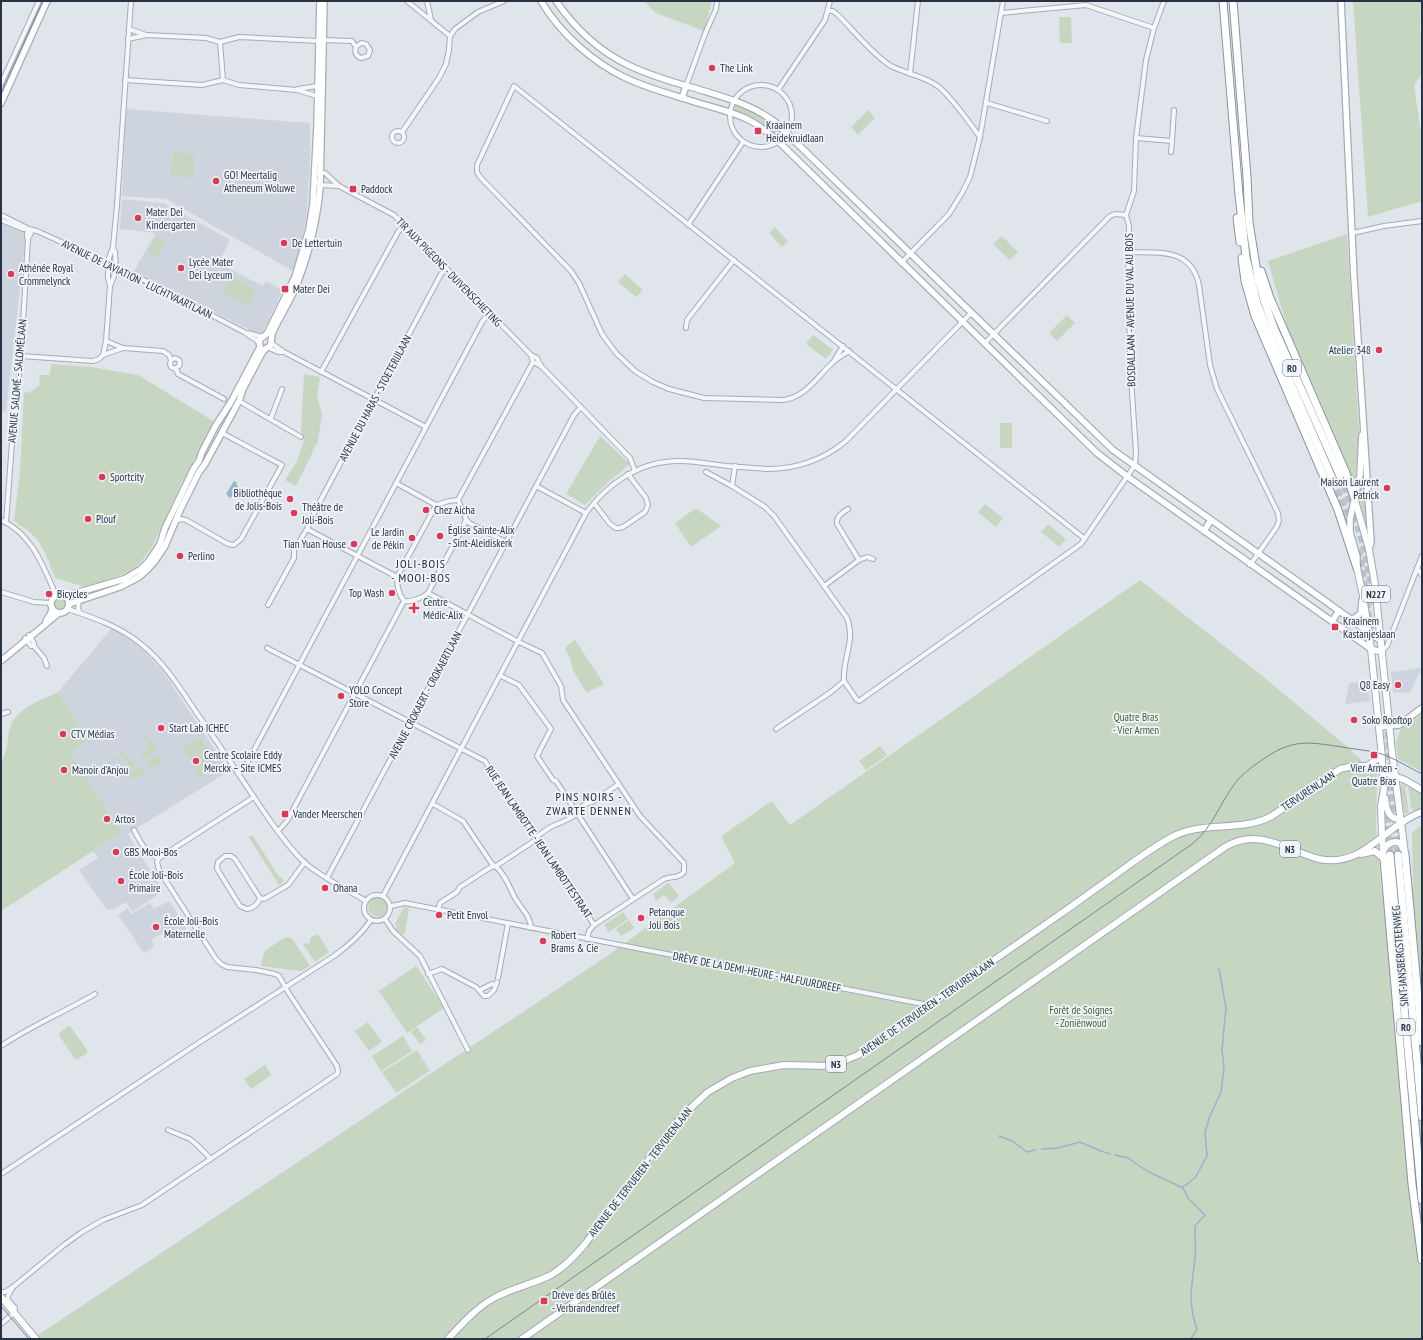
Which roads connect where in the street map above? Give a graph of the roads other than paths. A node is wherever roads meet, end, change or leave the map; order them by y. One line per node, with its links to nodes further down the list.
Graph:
1 (39, 1): 34 (street)
2 (47, 1): 42 (street)
3 (131, 1): 23 (street)
4 (320, 1): 28 (street)
5 (324, 1): 28 (street)
6 (407, 1): 22 (street)
7 (427, 1): 22 (street)
8 (504, 1): 26 (street)
9 (541, 1): 40 (street)
10 (556, 1): 36 (street)
11 (717, 1): 36 (street)
12 (830, 1): 20 (street)
13 (918, 1): 31 (street)
14 (1003, 1): 21 (street)
15 (1164, 1): 24 (street, BOSDALLAAN - AVENUE DU VAL AU BOIS)
16 (1223, 1): 76 (highway)
17 (1233, 1): 70 (highway, R0)
18 (1341, 1): 66 (street, N227)
19 (1089, 3): 21 (street); 24 (street)
20 (828, 11): 31 (street); 38 (street)
21 (1002, 13): 43 (street)
22 (431, 20): 26 (street)
23 (129, 28): 25 (street); 27 (street)
24 (1154, 28): 50 (street, BOSDALLAAN - AVENUE DU VAL AU BOIS)
25 (147, 35): 27 (street); 29 (street)
26 (450, 36): 47 (street)
27 (128, 39): 32 (street)
28 (321, 40): 29 (street); 30 (street); 35 (street); 55 (street)
29 (220, 42): 33 (street)
30 (356, 47)
31 (910, 74): 49 (street)
32 (125, 80): 33 (street); 67 (street)
33 (223, 80): 37 (street)
34 (1, 84)
35 (317, 86): 37 (street); 39 (street)
36 (686, 86): 40 (street); 41 (street)
37 (297, 90): 39 (street)
38 (778, 90): 41 (street); 48 (street)
39 (317, 96): 55 (street)
40 (682, 98): 45 (street)
41 (735, 100): 45 (street); 48 (street)
42 (1, 103)
43 (987, 103): 46 (street); 49 (street)
44 (1174, 110): 51 (street)
45 (730, 113): 52 (street); 53 (street)
46 (1047, 121)
47 (402, 132)
48 (788, 133): 53 (street); 69 (street)
49 (980, 137): 69 (street)
50 (1136, 138): 51 (street); 60 (street, BOSDALLAAN - AVENUE DU VAL AU BOIS)
51 (1172, 141): 54 (street)
52 (744, 142): 53 (street); 63 (street)
53 (779, 142): 72 (street)
54 (1171, 152)
55 (317, 173): 56 (street); 57 (street); 58 (street, TIR AUX PIGEONS - DUIVENSCHIETING)
56 (314, 181): 57 (street); 84 (street)
57 (320, 185): 58 (street, TIR AUX PIGEONS - DUIVENSCHIETING); 84 (street)
58 (339, 186): 64 (street, TIR AUX PIGEONS - DUIVENSCHIETING)
59 (1, 215): 65 (street, AVENUE DE L'AVIATION - LUCHTVAARTLAAN)
60 (1126, 215): 68 (street, BOSDALLAAN - AVENUE DU VAL AU BOIS); 82 (street)
61 (1, 220): 65 (street, AVENUE DE L'AVIATION - LUCHTVAARTLAAN)
62 (1422, 221): 66 (street)
63 (688, 224): 71 (street); 94 (street)
64 (404, 225): 75 (street, TIR AUX PIGEONS - DUIVENSCHIETING); 97 (street)
65 (29, 229): 73 (street, AVENUE DE L'AVIATION - LUCHTVAARTLAAN); 91 (street, AVENUE SALOMÉ - SALOMÉLAAN)
66 (1353, 233): 106 (street, N227)
67 (113, 247): 73 (street); 74 (street)
68 (1128, 252): 110 (street, BOSDALLAAN - AVENUE DU VAL AU BOIS); 137 (street)
69 (910, 253): 72 (street); 79 (street)
70 (1256, 255): 114 (highway, R0); 117 (highway)
71 (734, 260): 81 (street); 86 (street)
72 (901, 262): 80 (street)
73 (108, 263): 74 (street, AVENUE DE L'AVIATION - LUCHTVAARTLAAN); 77 (street)
74 (116, 267): 77 (street); 84 (street, AVENUE DE L'AVIATION - LUCHTVAARTLAAN)
75 (447, 269): 78 (street, TIR AUX PIGEONS - DUIVENSCHIETING); 101 (street, AVENUE DU HARAS - STOETERIJLAAN)
76 (1248, 280): 116 (highway, R0); 143 (highway)
77 (110, 286): 83 (street)
78 (489, 313): 90 (street, TIR AUX PIGEONS - DUIVENSCHIETING); 105 (street)
79 (972, 313): 80 (street); 82 (street)
80 (963, 322): 85 (street); 99 (street)
81 (686, 328)
82 (993, 335): 85 (street); 110 (street)
83 (106, 341): 87 (street); 89 (street)
84 (265, 343): 97 (street, AVENUE DE L'AVIATION - LUCHTVAARTLAAN); 102 (street); 151 (street)
85 (984, 344): 115 (street)
86 (842, 346): 88 (street); 94 (street)
87 (123, 348): 89 (street); 92 (street)
88 (849, 351): 94 (street); 99 (street)
89 (103, 355): 91 (street)
90 (531, 355): 93 (street, TIR AUX PIGEONS - DUIVENSCHIETING); 95 (street, TIR AUX PIGEONS - DUIVENSCHIETING)
91 (21, 356): 131 (street, AVENUE SALOMÉ - SALOMÉLAAN)
92 (171, 360): 96 (street); 96 (street)
93 (533, 362): 95 (street, TIR AUX PIGEONS - DUIVENSCHIETING); 122 (street)
94 (833, 363)
95 (541, 366): 103 (street, TIR AUX PIGEONS - DUIVENSCHIETING)
96 (176, 368): 100 (street)
97 (321, 372): 101 (street, AVENUE DE L'AVIATION - LUCHTVAARTLAAN)
98 (282, 389): 104 (street)
99 (898, 390): 109 (street); 134 (street)
100 (224, 399)
101 (374, 400): 105 (street, AVENUE DE L'AVIATION - LUCHTVAARTLAAN); 132 (street, AVENUE DU HARAS - STOETERIJLAAN)
102 (239, 401): 104 (street); 107 (street)
103 (581, 407): 111 (street, TIR AUX PIGEONS - DUIVENSCHIETING); 119 (street, AVENUE CROKAERT - CROKAERTLAAN)
104 (271, 418): 108 (street)
105 (426, 427): 118 (street)
106 (1363, 427): 117 (street, N227); 136 (street, N227)
107 (222, 433): 130 (street); 130 (street)
108 (301, 436)
109 (736, 466): 111 (street); 120 (street)
110 (1135, 467): 115 (street); 129 (street)
111 (635, 470): 113 (street)
112 (706, 472): 120 (street)
113 (628, 474): 123 (street); 123 (street)
114 (1340, 476)
115 (1128, 477): 133 (street); 134 (street)
116 (1333, 480)
117 (1354, 482): 121 (highway)
118 (396, 483): 124 (street); 138 (street)
119 (536, 486): 126 (street); 135 (street, AVENUE CROKAERT - CROKAERTLAAN)
120 (732, 486): 147 (street)
121 (1354, 497): 136 (main road); 143 (street, N227)
122 (458, 500): 124 (street); 127 (street)
123 (594, 503): 126 (street)
124 (436, 505): 146 (street)
125 (848, 509): 141 (street)
126 (586, 513): 167 (street)
127 (466, 519): 135 (street); 149 (street)
128 (1, 520): 131 (street)
129 (1211, 520): 133 (street); 137 (street)
130 (175, 521): 153 (street)
131 (6, 523): 150 (street)
132 (307, 529): 138 (street); 155 (street, AVENUE DU HARAS - STOETERIJLAAN)
133 (1204, 531): 142 (street)
134 (1085, 538): 176 (street)
135 (506, 542): 161 (street, AVENUE CROKAERT - CROKAERTLAAN)
136 (1369, 549): 166 (main road, N227)
137 (1258, 553): 142 (street); 158 (street)
138 (357, 556): 146 (street); 173 (street)
139 (1422, 556): 144 (street)
140 (873, 559): 141 (street)
141 (859, 560): 147 (street)
142 (1250, 565): 163 (street)
143 (1357, 568): 152 (main road, N227)
144 (1417, 568): 145 (street); 170 (street)
145 (1422, 575)
146 (397, 577): 154 (street)
147 (824, 586): 176 (street)
148 (1, 592): 156 (street)
149 (428, 593): 154 (street); 161 (street)
150 (56, 595): 151 (street); 156 (street)
151 (66, 596): 157 (street)
152 (1363, 596): 162 (street); 164 (main road, N227)
153 (79, 600): 157 (street); 160 (street)
154 (404, 601): 177 (street)
155 (268, 605)
156 (51, 606): 159 (street); 165 (street)
157 (68, 606): 159 (street); 160 (street)
158 (1339, 611): 162 (street); 163 (street)
159 (58, 613): 165 (street)
160 (80, 613): 188 (street)
161 (467, 615): 167 (street); 181 (street, AVENUE CROKAERT - CROKAERTLAAN)
162 (1350, 618): 164 (street)
163 (1332, 621): 169 (street)
164 (1369, 632): 166 (street); 169 (main road, N227)
165 (27, 637): 171 (street); 172 (street); 174 (street)
166 (1380, 640): 170 (main road, N227)
167 (519, 642): 175 (street); 191 (street)
168 (267, 648): 173 (street, RUE JEAN LAMBOTTE - JEAN LAMBOTTESTRAAT)
169 (1371, 650): 170 (street); 183 (main road, N227)
170 (1381, 652): 182 (main road, N227)
171 (1, 658)
172 (1, 661)
173 (299, 665): 177 (street, RUE JEAN LAMBOTTE - JEAN LAMBOTTESTRAAT); 188 (street)
174 (47, 666)
175 (501, 676): 185 (street); 197 (street)
176 (844, 681): 184 (street)
177 (354, 694): 181 (street, RUE JEAN LAMBOTTE - JEAN LAMBOTTESTRAAT); 201 (street)
178 (1422, 708): 182 (street)
179 (8, 712): 180 (street)
180 (1, 714)
181 (410, 723): 185 (street, RUE JEAN LAMBOTTE - JEAN LAMBOTTESTRAAT); 210 (street, AVENUE CROKAERT - CROKAERTLAAN)
182 (1389, 726): 183 (street); 190 (main road, N227)
183 (1379, 727): 186 (main road, N227)
184 (776, 729)
185 (461, 750): 195 (street); 203 (street, RUE JEAN LAMBOTTE - JEAN LAMBOTTESTRAAT)
186 (1382, 756): 187 (main road); 189 (main road, N227)
187 (1367, 766): 189 (main road, TERVURENLAAN / N3); 198 (main road, TERVURENLAAN / N3)
188 (237, 772): 194 (street)
189 (1383, 772): 190 (main road, TERVURENLAAN / N3); 192 (main road, N227)
190 (1395, 776): 193 (main road, TERVURENLAAN / N3); 199 (main road, N227)
191 (619, 784): 197 (street); 213 (street)
192 (1384, 789): 199 (main road, N227); 202 (main road)
193 (1422, 790)
194 (254, 797): 201 (street); 207 (street)
195 (433, 804): 209 (street); 211 (street)
196 (1422, 812): 199 (main road)
197 (577, 813): 203 (street); 213 (street)
198 (1263, 820): 228 (main road, AVENUE DE TERVUEREN - TERVURENLAAN / N3)
199 (1400, 822): 202 (main road, N3); 204 (main road)
200 (134, 830): 207 (street)
201 (278, 831): 208 (street)
202 (1382, 837): 205 (main road); 206 (main road, N3)
203 (537, 839): 209 (street); 220 (street, RUE JEAN LAMBOTTE - JEAN LAMBOTTESTRAAT)
204 (1401, 854): 205 (main road); 229 (highway); 232 (highway, SINT-JANSBERGSTEENWEG / R0)
205 (1386, 855): 206 (main road); 236 (highway, SINT-JANSBERGSTEENWEG / R0); 237 (highway)
206 (1355, 856): 245 (main road, N3)
207 (159, 858): 225 (street)
208 (305, 862): 210 (street); 212 (street)
209 (496, 866): 216 (street); 221 (street)
210 (327, 878): 214 (street)
211 (383, 896): 214 (street); 215 (street)
212 (260, 898): 212 (street)
213 (633, 899): 220 (street)
214 (366, 901): 218 (street)
215 (391, 906): 216 (street, DRÈVE DE LA DEMI-HEURE - HALFUURDREEF); 217 (street)
216 (438, 910): 219 (street, DRÈVE DE LA DEMI-HEURE - HALFUURDREEF)
217 (385, 919): 218 (street); 223 (street)
218 (371, 920): 225 (street)
219 (508, 923): 221 (street, DRÈVE DE LA DEMI-HEURE - HALFUURDREEF); 224 (street)
220 (594, 925): 222 (street)
221 (531, 928): 222 (street, DRÈVE DE LA DEMI-HEURE - HALFUURDREEF)
222 (587, 939): 228 (street, DRÈVE DE LA DEMI-HEURE - HALFUURDREEF)
223 (428, 974): 226 (street); 231 (street)
224 (496, 982): 226 (street); 226 (street)
225 (286, 987): 234 (street); 235 (street)
226 (480, 990)
227 (95, 994): 230 (street)
228 (926, 1008): 244 (main road, AVENUE DE TERVUEREN - TERVURENLAAN / N3)
229 (1422, 1042)
230 (1, 1046)
231 (468, 1050)
232 (1422, 1117)
233 (168, 1130): 234 (street)
234 (211, 1159): 238 (street)
235 (1, 1174)
236 (1422, 1200)
237 (1422, 1260)
238 (13, 1287): 239 (street); 241 (street)
239 (1, 1292)
240 (1, 1297): 241 (main road)
241 (14, 1313): 242 (street); 243 (main road)
242 (1, 1324)
243 (36, 1339)
244 (448, 1339)
245 (522, 1339)

